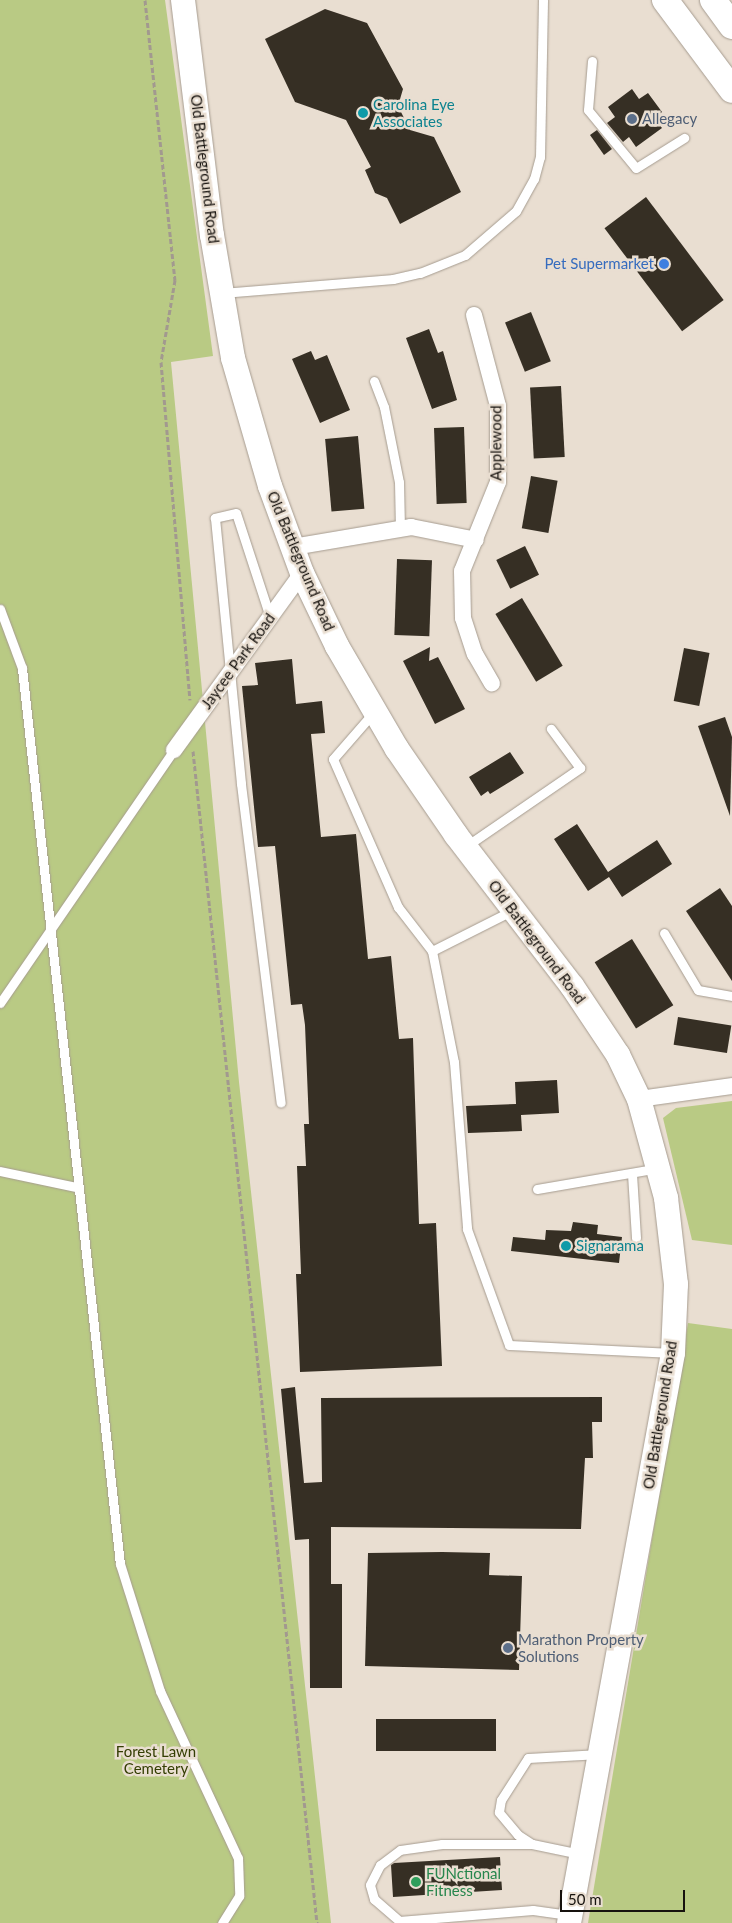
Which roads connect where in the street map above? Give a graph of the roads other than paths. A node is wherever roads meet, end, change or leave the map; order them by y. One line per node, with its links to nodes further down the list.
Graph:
1 (183, 0): 9 (street, Old Battleground Road)
2 (544, 0): 9 (lane)
3 (665, 0): 7 (main road)
4 (713, 0): 5 (main road)
5 (732, 26)
6 (592, 62): 8 (lane)
7 (732, 90)
8 (684, 138)
9 (222, 293): 14 (street, Old Battleground Road)
10 (474, 315): 13 (street, Applewood)
11 (374, 380): 12 (lane)
12 (400, 529): 13 (street); 14 (street)
13 (476, 540): 19 (street, Applewood)
14 (293, 546): 15 (street, Old Battleground Road)
15 (302, 572): 17 (street, Jaycee Park Road); 20 (street, Old Battleground Road)
16 (0, 609): 25 (lane)
17 (270, 617): 18 (street, Jaycee Park Road); 18 (lane)
18 (229, 673): 22 (street, Jaycee Park Road); 32 (lane)
19 (492, 683)
20 (375, 711): 23 (street, Old Battleground Road); 27 (lane)
21 (551, 729): 23 (lane)
22 (174, 750): 25 (lane)
23 (465, 847): 24 (street, Old Battleground Road)
24 (513, 910): 27 (lane); 31 (street, Old Battleground Road)
25 (50, 933): 29 (lane); 36 (lane)
26 (664, 933): 28 (lane)
27 (432, 951): 39 (lane)
28 (732, 996)
29 (0, 1003)
30 (732, 1086): 31 (street)
31 (639, 1099): 33 (street, Old Battleground Road)
32 (281, 1103)
33 (658, 1168): 35 (lane); 39 (street, Old Battleground Road)
34 (0, 1172): 36 (lane)
35 (632, 1174): 37 (lane); 38 (lane)
36 (76, 1187): 44 (lane)
37 (537, 1189)
38 (636, 1238)
39 (673, 1353): 40 (street, Old Battleground Road)
40 (600, 1754): 41 (lane); 42 (street, Old Battleground Road)
41 (532, 1844): 42 (lane); 43 (lane)
42 (582, 1855): 43 (street, Old Battleground Road)
43 (570, 1919)
44 (222, 1923)

